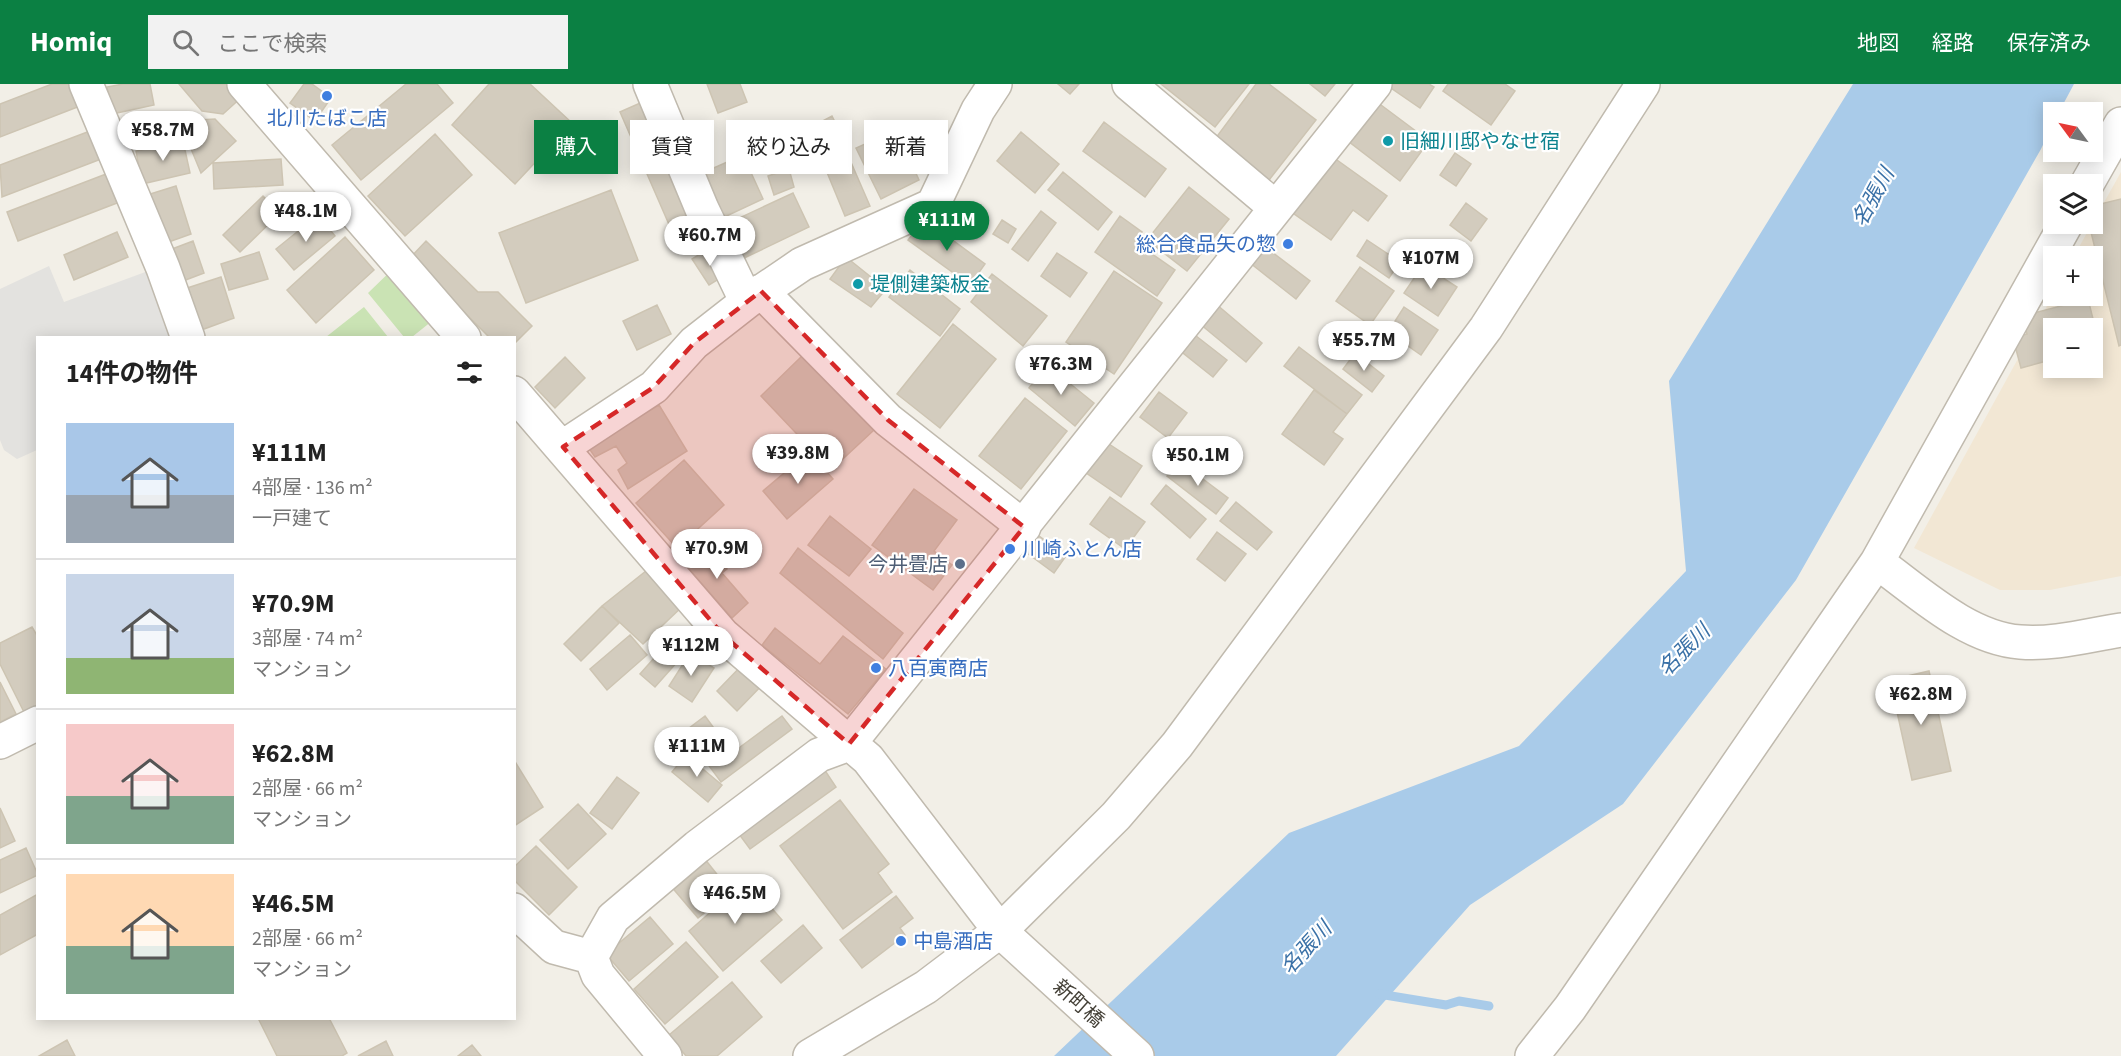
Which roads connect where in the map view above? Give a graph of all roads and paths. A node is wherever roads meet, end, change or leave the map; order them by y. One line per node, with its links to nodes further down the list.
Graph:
1 (86, 84): 13 (street)
2 (244, 84): 14 (street)
3 (650, 84): 12 (street)
4 (995, 84): 12 (street)
5 (1129, 84): 10 (street)
6 (1375, 84): 10 (street)
7 (1643, 84): 24 (street)
8 (2121, 124): 9 (street)
9 (2093, 174)
10 (1276, 208): 17 (street)
11 (2060, 234): 18 (street)
12 (755, 296): 16 (street); 17 (street)
13 (187, 336)
14 (462, 336)
15 (516, 395): 16 (street, 新町橋)
16 (563, 447): 22 (street, 新町橋)
17 (1024, 527): 22 (street)
18 (1877, 562): 19 (street); 29 (street)
19 (2121, 630)
20 (36, 724): 21 (street)
21 (0, 742)
22 (849, 744): 24 (street, 新町橋); 25 (street)
23 (516, 912): 25 (street)
24 (1010, 941): 27 (street); 28 (street, 新町橋)
25 (591, 957): 26 (street)
26 (665, 1056)
27 (810, 1056)
28 (1137, 1056)
29 (1532, 1056)

